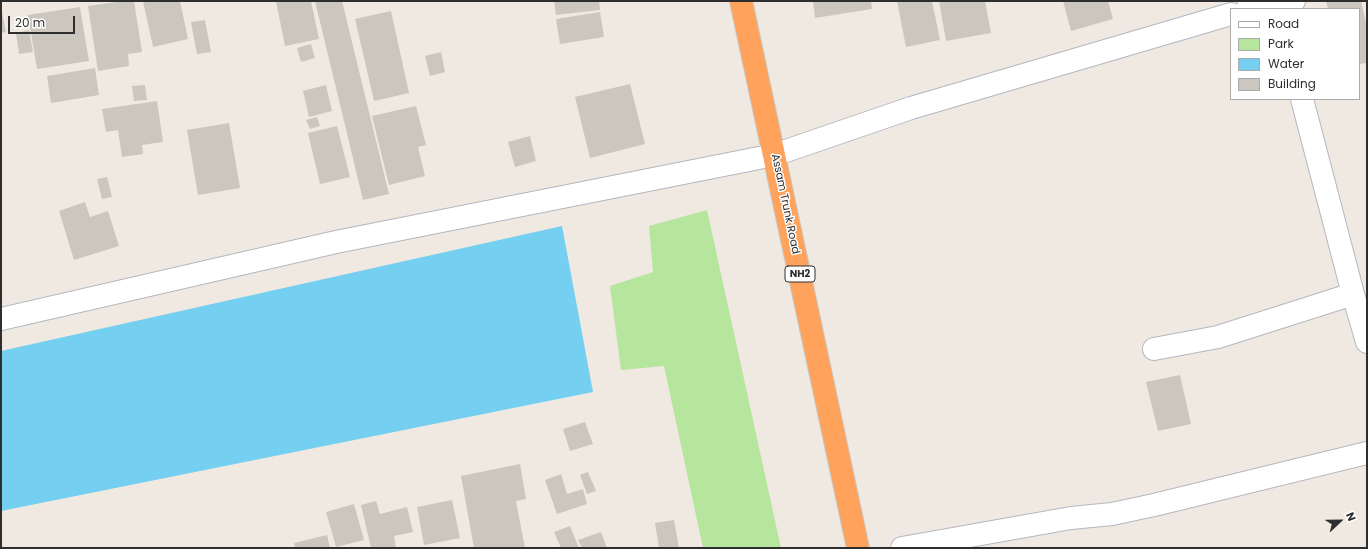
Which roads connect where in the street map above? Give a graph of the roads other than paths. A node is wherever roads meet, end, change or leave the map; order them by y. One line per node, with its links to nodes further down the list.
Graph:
1 (741, 1): 6 (highway, Assam Trunk Road / NH2)
2 (1284, 5): 3 (street)
3 (1250, 8)
4 (1230, 14): 6 (street)
5 (1302, 100): 7 (street)
6 (774, 155): 8 (street); 12 (highway, Assam Trunk Road / NH2)
7 (1353, 294): 9 (street); 10 (street)
8 (1, 319)
9 (1367, 342)
10 (1154, 349)
11 (1367, 453): 13 (street)
12 (858, 548)
13 (902, 548)

